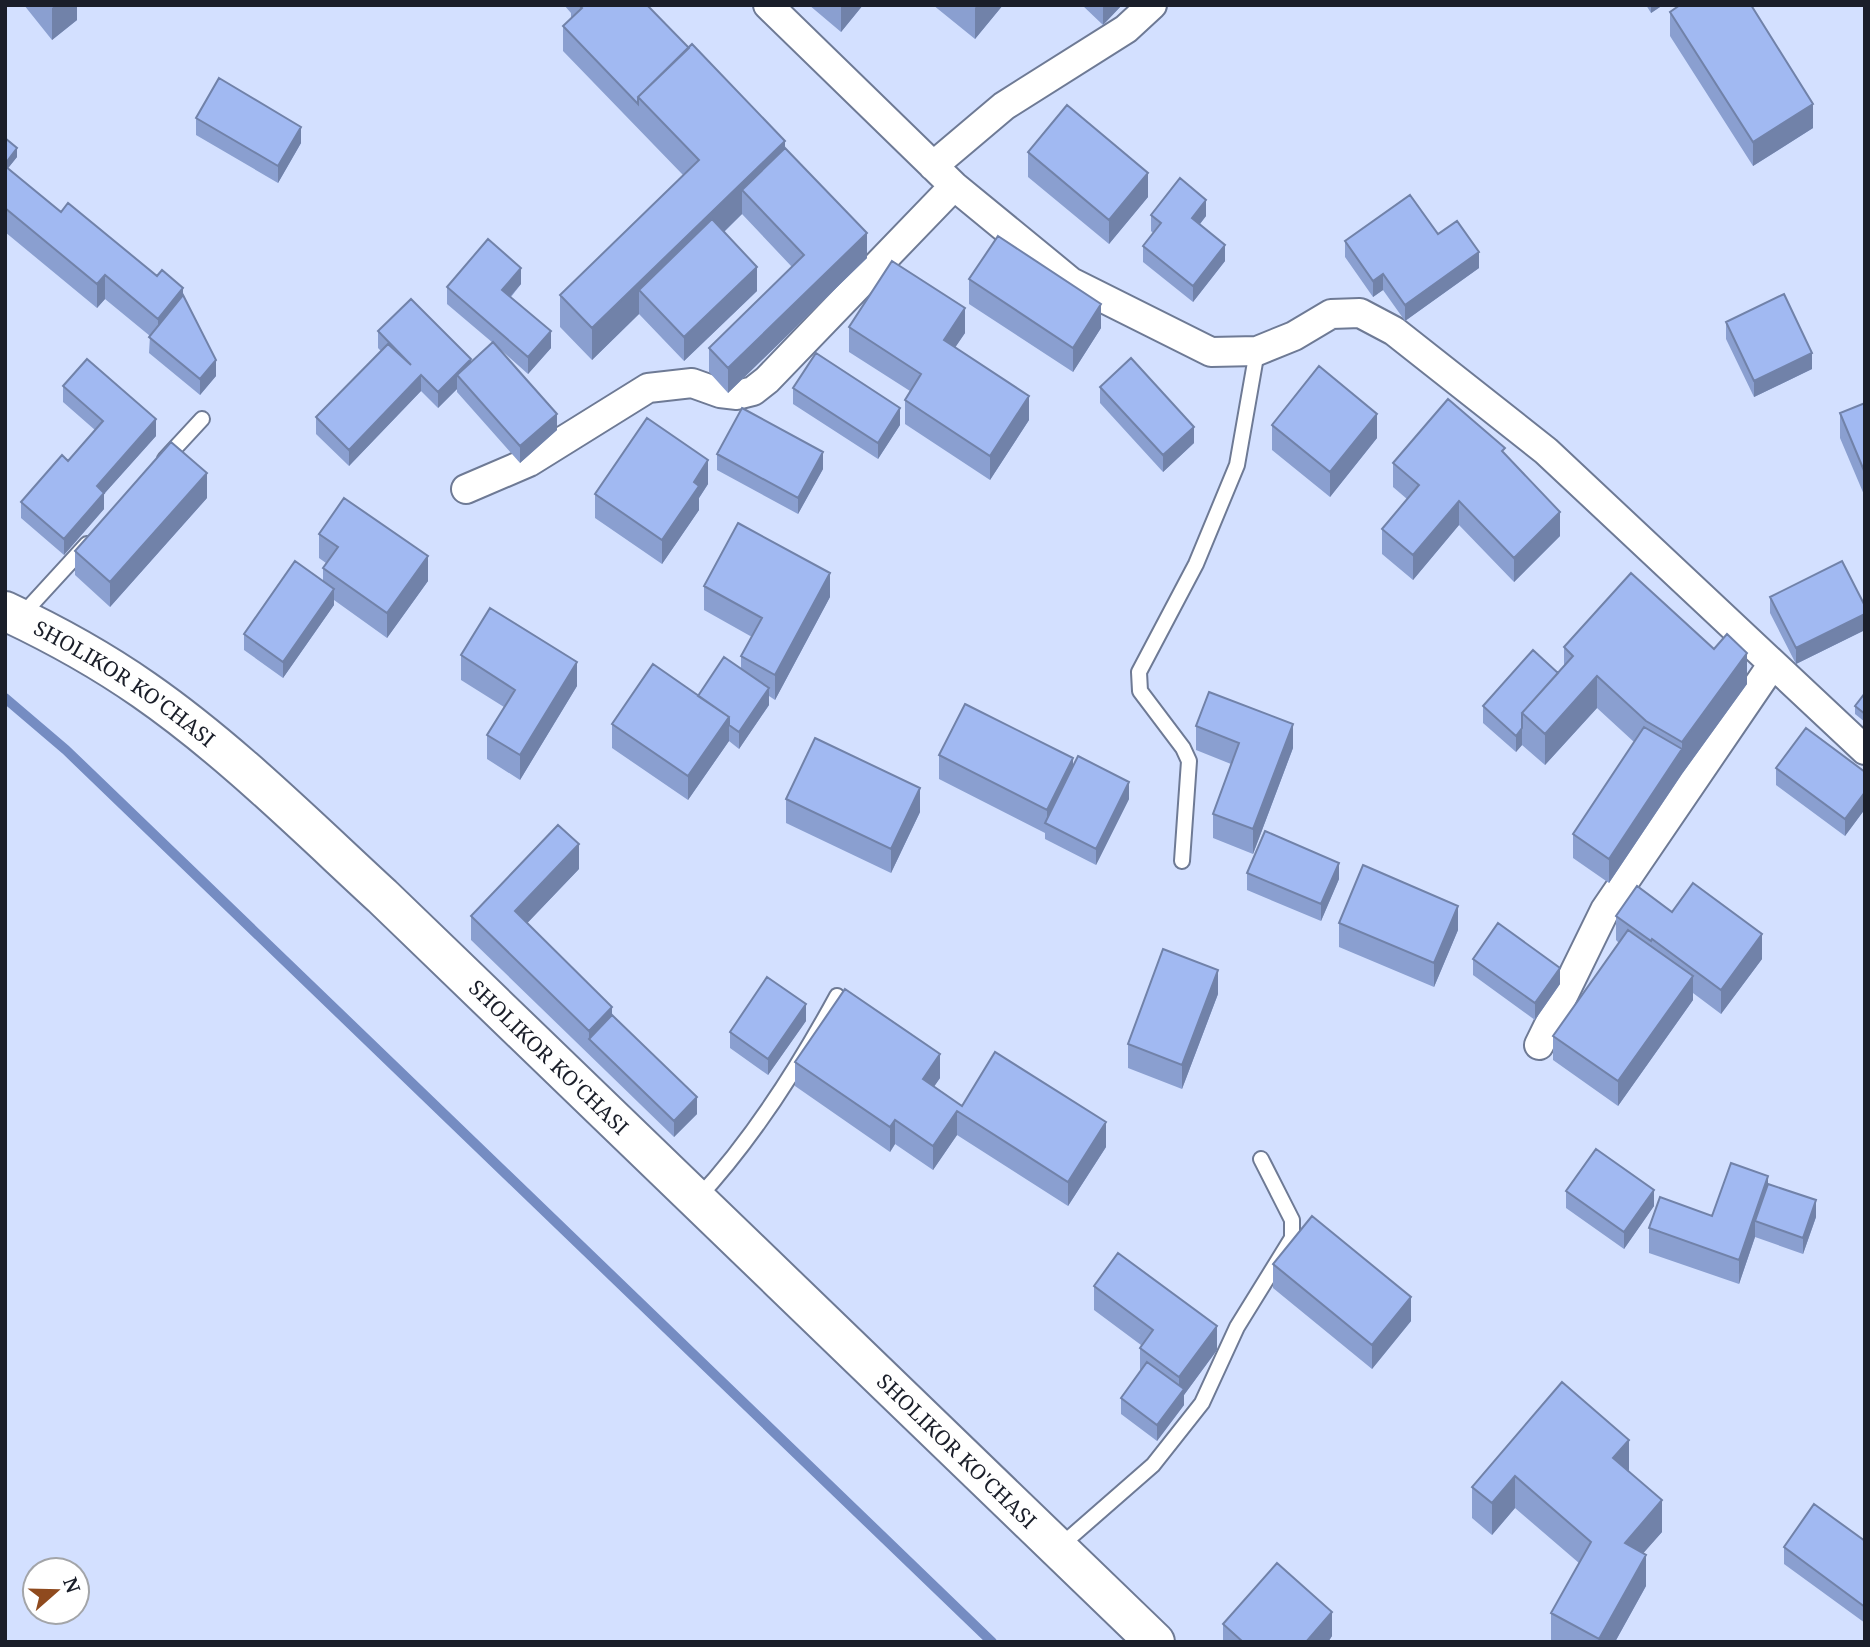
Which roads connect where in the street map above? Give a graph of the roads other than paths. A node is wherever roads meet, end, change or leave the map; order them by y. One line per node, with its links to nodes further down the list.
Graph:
1 (768, 5): 3 (street)
2 (1152, 5): 3 (street)
3 (933, 166): 4 (street)
4 (954, 186): 5 (street); 8 (street)
5 (1256, 351): 11 (street); 13 (lane)
6 (202, 419): 7 (lane)
7 (156, 469)
8 (466, 489)
9 (92, 538): 10 (lane)
10 (12, 614): 17 (street, SHOLIKOR KO'CHASI)
11 (1772, 665): 12 (street); 15 (street)
12 (1865, 750)
13 (1182, 861)
14 (837, 996): 17 (lane)
15 (1539, 1045)
16 (1261, 1159): 18 (lane)
17 (696, 1200): 18 (street, SHOLIKOR KO'CHASI)
18 (1057, 1549): 19 (street, SHOLIKOR KO'CHASI)
19 (1155, 1642)

